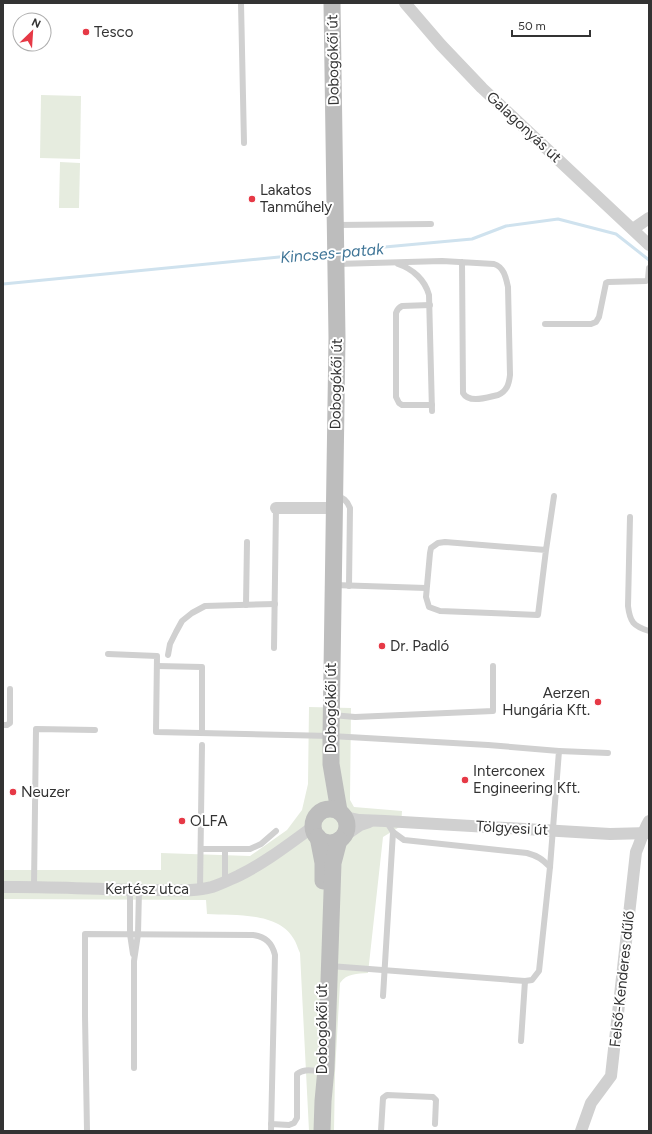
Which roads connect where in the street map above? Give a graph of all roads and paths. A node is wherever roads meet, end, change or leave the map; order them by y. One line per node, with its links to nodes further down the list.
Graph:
1 (241, 3): 4 (lane)
2 (332, 3): 7 (main road, Dobogókői út)
3 (405, 3): 8 (street, Galagonyás út)
4 (244, 143)
5 (649, 218): 8 (street)
6 (431, 224): 7 (lane)
7 (335, 225): 10 (main road, Dobogókői út)
8 (633, 229): 9 (street, Galagonyás út)
9 (649, 245)
10 (335, 255): 12 (lane); 17 (main road, Dobogókői út)
11 (462, 262): 11 (lane); 12 (lane)
12 (395, 263): 14 (lane)
13 (649, 268): 15 (lane)
14 (430, 305): 14 (lane)
15 (545, 324)
16 (554, 496): 21 (lane)
17 (335, 502): 18 (street); 22 (main road, Dobogókői út)
18 (276, 508): 24 (lane)
19 (630, 517): 26 (lane)
20 (247, 542): 25 (lane)
21 (546, 550): 23 (lane); 23 (lane)
22 (341, 585): 23 (lane); 33 (main road, Dobogókői út)
23 (426, 588)
24 (275, 604): 25 (lane); 27 (lane)
25 (246, 605): 29 (lane)
26 (649, 631)
27 (274, 648)
28 (108, 654): 30 (lane)
29 (168, 655)
30 (157, 666): 36 (lane); 36 (lane)
31 (493, 666): 33 (lane)
32 (10, 690): 34 (lane)
33 (331, 715): 37 (main road, Dobogókői út)
34 (3, 725)
35 (95, 730): 56 (lane)
36 (202, 733): 37 (lane)
37 (331, 736): 39 (lane); 41 (main road, Dobogókői út)
38 (202, 745): 51 (lane)
39 (559, 751): 40 (lane); 44 (lane)
40 (608, 753)
41 (336, 813): 42 (street, Tölgyesi út); 46 (main road); 50 (main road)
42 (381, 821): 44 (street, Tölgyesi út); 47 (lane); 50 (street, Tölgyesi út)
43 (649, 821): 48 (street, Felső-Kenderes dűlő)
44 (553, 830): 49 (street, Tölgyesi út); 54 (lane)
45 (276, 831): 52 (lane)
46 (316, 832): 50 (main road); 55 (street, Kertész utca); 69 (main road, Dobogókői út)
47 (393, 832): 54 (lane); 64 (lane)
48 (646, 833): 49 (street, Tölgyesi út); 53 (street, Felső-Kenderes dűlő)
49 (622, 834): 53 (street)
50 (342, 838): 63 (main road, Dobogókői út)
51 (201, 849): 52 (lane); 58 (lane)
52 (224, 849): 55 (lane)
53 (636, 852): 77 (street, Felső-Kenderes dűlő)
54 (550, 867): 65 (lane)
55 (225, 882): 58 (street, Kertész utca)
56 (34, 886): 57 (street, Kertész utca); 59 (street, Kertész utca)
57 (3, 887)
58 (200, 889): 59 (street, Kertész utca)
59 (134, 890): 60 (lane); 61 (lane)
60 (130, 934): 61 (lane); 62 (lane); 73 (lane)
61 (138, 934): 62 (lane); 71 (lane)
62 (134, 961): 68 (lane)
63 (330, 966): 64 (lane); 70 (main road, Dobogókői út)
64 (384, 969): 65 (lane); 66 (lane)
65 (525, 981): 67 (lane)
66 (383, 996)
67 (521, 1041)
68 (134, 1068)
69 (321, 1071): 70 (main road, Dobogókői út); 71 (lane)
70 (323, 1101): 75 (main road, Dobogókői út)
71 (271, 1124): 74 (lane)
72 (435, 1124): 76 (lane)
73 (87, 1131)
74 (271, 1131)
75 (322, 1131)
76 (381, 1131)
77 (581, 1131)

